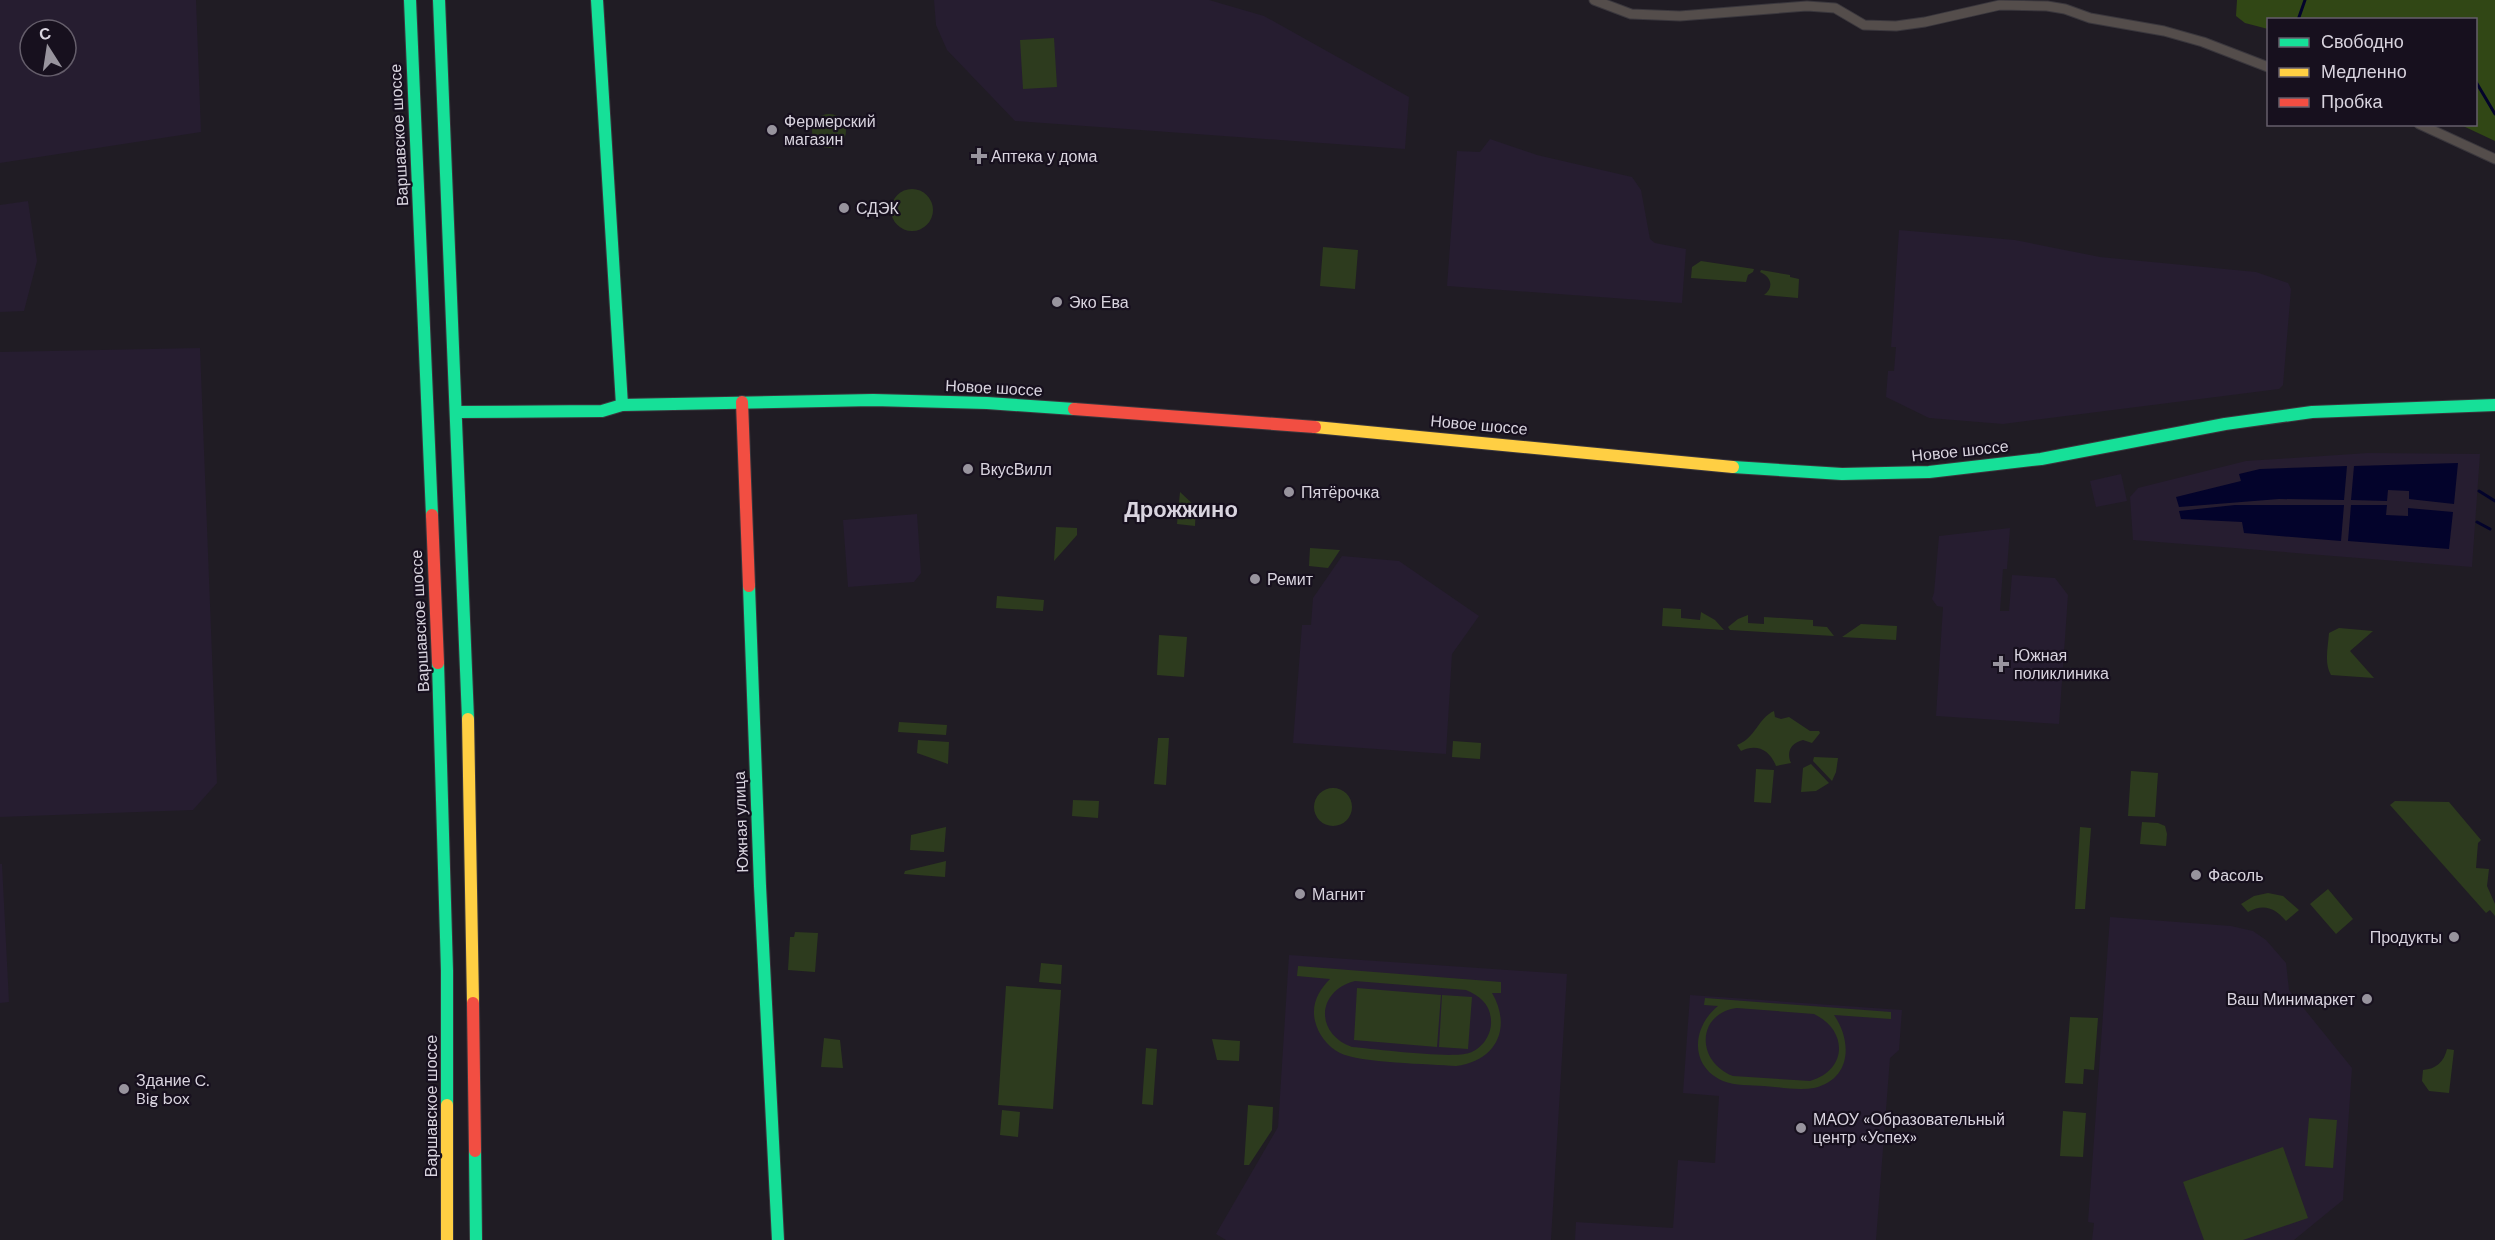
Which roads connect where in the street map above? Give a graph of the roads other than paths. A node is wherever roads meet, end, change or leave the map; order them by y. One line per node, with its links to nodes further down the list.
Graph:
1 (410, 0): 12 (street, Варшавское шоссе)
2 (439, 0): 11 (street)
3 (597, 0): 9 (street)
4 (1594, 0): 5 (street)
5 (2267, 67)
6 (2423, 126): 7 (street)
7 (2495, 159)
8 (742, 402): 9 (street, Новое шоссе); 10 (street, Новое шоссе); 14 (street, Южная улица)
9 (622, 405): 11 (street, Новое шоссе)
10 (2495, 405)
11 (456, 412): 13 (street)
12 (447, 1240)
13 (476, 1240)
14 (778, 1240)

